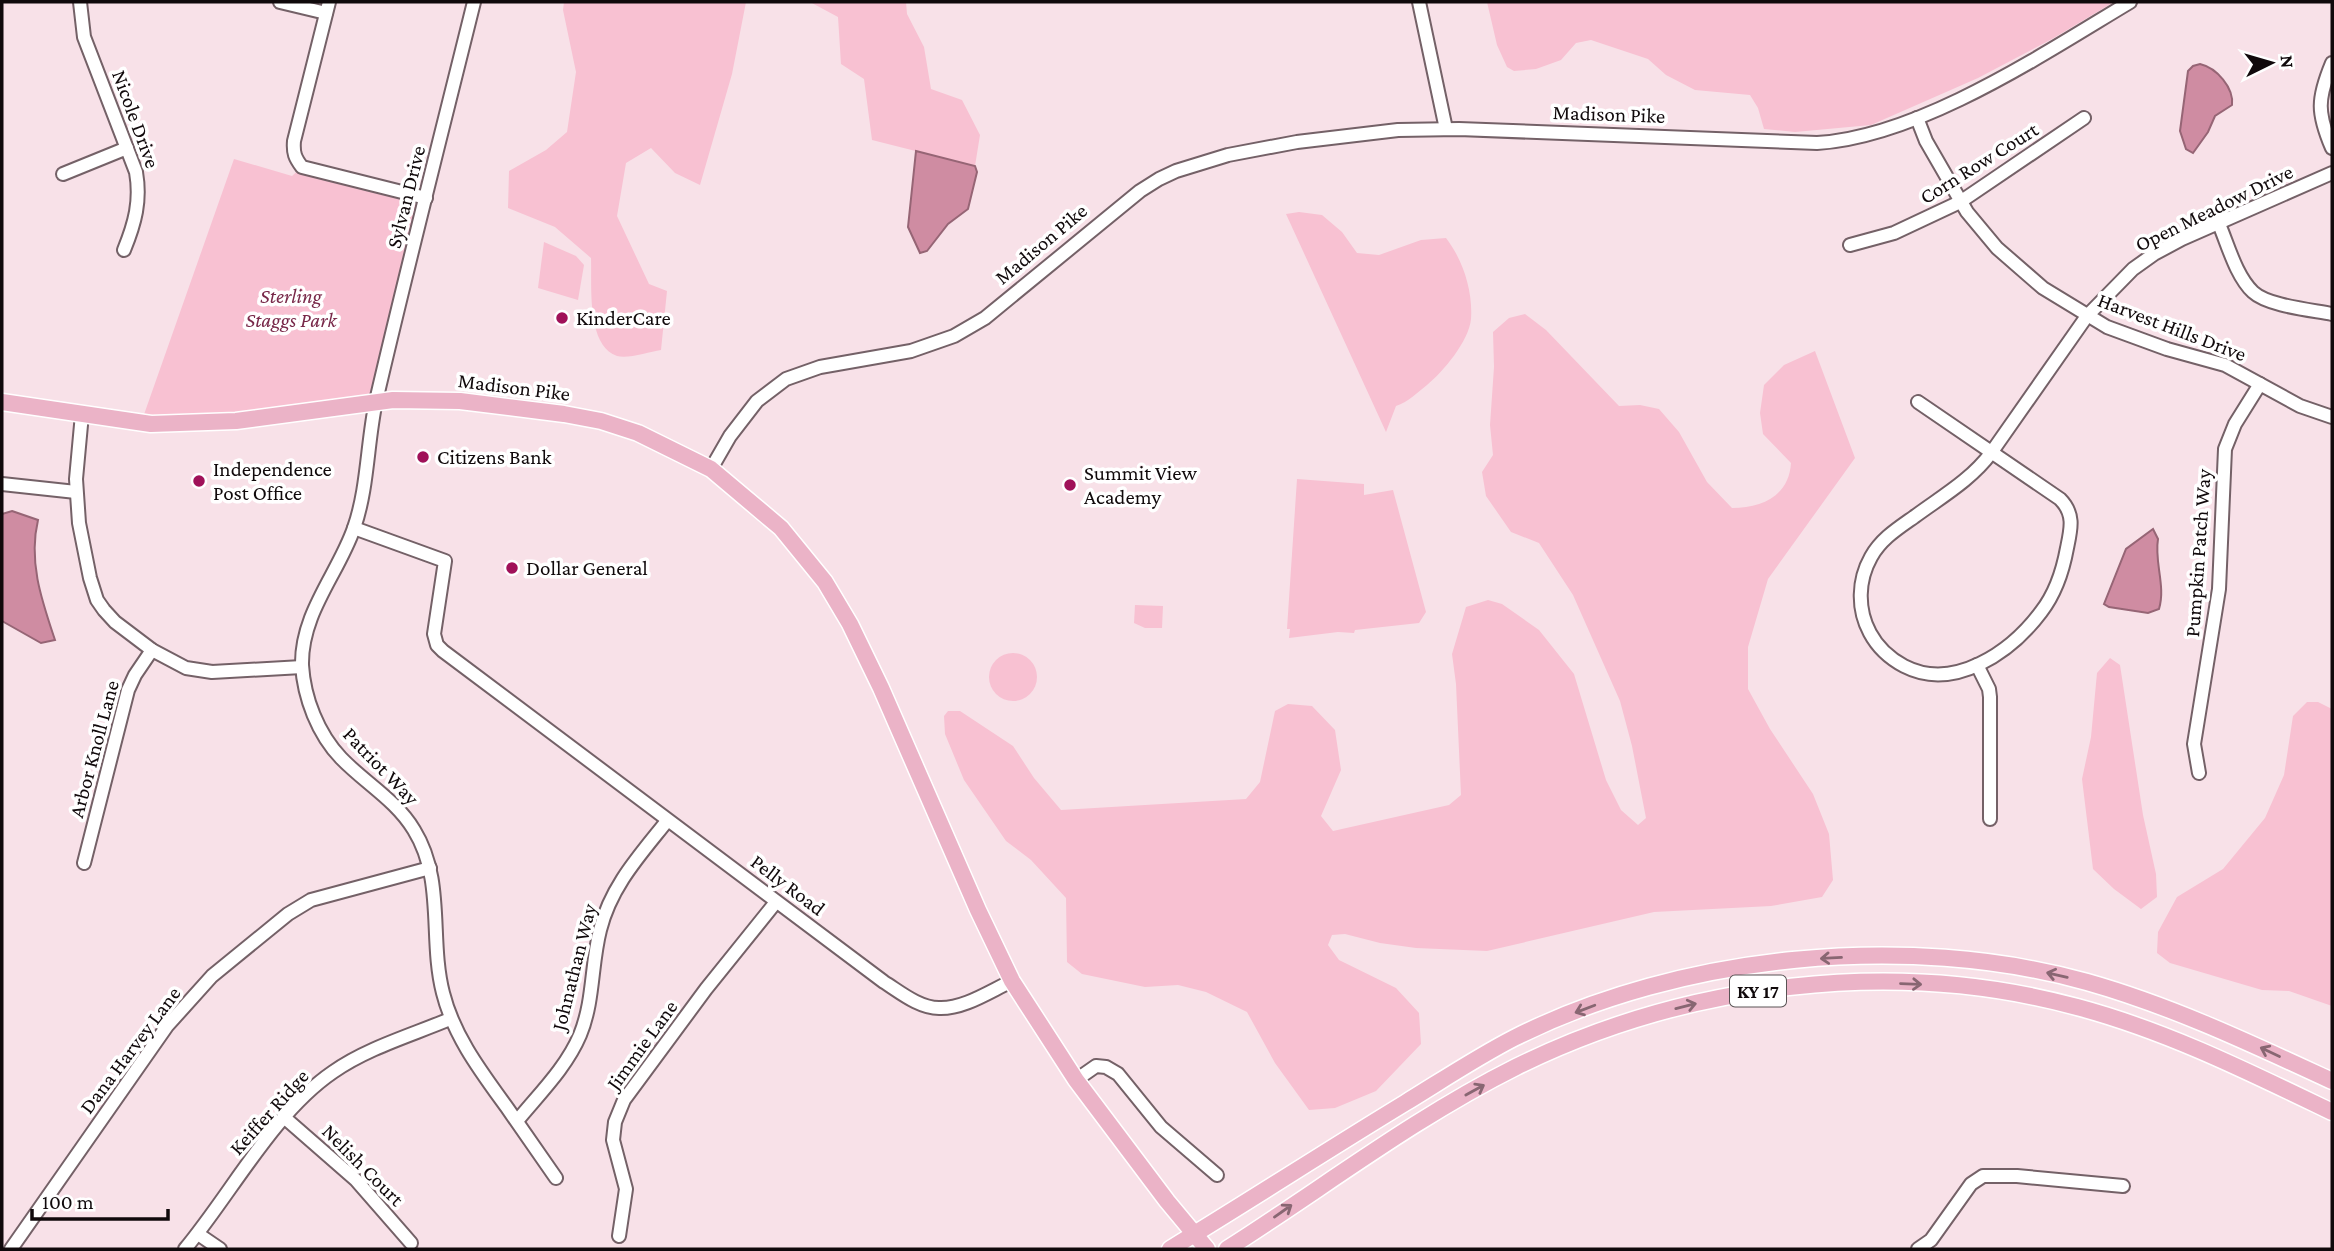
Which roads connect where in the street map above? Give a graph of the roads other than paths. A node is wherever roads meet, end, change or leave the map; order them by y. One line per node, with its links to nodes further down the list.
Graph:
1 (80, 2): 11 (street, Nicole Drive)
2 (280, 2): 6 (street)
3 (474, 2): 15 (street, Sylvan Drive)
4 (1419, 2): 10 (street)
5 (2130, 2): 8 (street, Madison Pike)
6 (327, 8): 15 (street)
7 (2332, 63): 12 (street)
8 (1917, 118): 10 (street, Madison Pike); 16 (street, Harvest Hills Drive)
9 (2084, 118): 16 (street, Corn Row Court)
10 (1446, 129): 29 (street, Madison Pike)
11 (127, 148): 14 (street); 19 (street, Nicole Drive)
12 (2332, 148)
13 (2332, 173): 17 (street, Open Meadow Drive)
14 (63, 174)
15 (426, 198): 24 (street, Sylvan Drive)
16 (1960, 202): 18 (street, Corn Row Court); 21 (street, Harvest Hills Drive)
17 (2219, 223): 20 (street); 21 (street, Open Meadow Drive)
18 (1850, 245)
19 (124, 250)
20 (2332, 314)
21 (2087, 316): 22 (street, Harvest Hills Drive); 28 (street, Open Meadow Drive)
22 (2260, 384): 27 (street, Harvest Hills Drive); 36 (street, Pumpkin Patch Way)
23 (2, 402): 26 (main road, Madison Pike)
24 (376, 402): 26 (main road, Madison Pike); 29 (main road, Madison Pike); 32 (street, Patriot Way)
25 (1918, 402): 28 (street)
26 (82, 414): 31 (street)
27 (2332, 417)
28 (1991, 453): 34 (street, Open Meadow Drive); 34 (street, Open Meadow Drive)
29 (711, 469): 42 (main road)
30 (2, 484): 31 (street)
31 (76, 492): 33 (street)
32 (354, 527): 35 (street, Patriot Way); 38 (street, Pelly Road)
33 (152, 650): 35 (street); 39 (street, Arbor Knoll Lane)
34 (1977, 665): 37 (street)
35 (302, 667): 40 (street, Patriot Way)
36 (2199, 774)
37 (1990, 819)
38 (667, 821): 41 (street, Pelly Road); 48 (street, Johnathan Way)
39 (84, 863)
40 (430, 868): 43 (street, Patriot Way); 56 (street, Dana Harvey Lane)
41 (776, 902): 42 (street, Pelly Road); 54 (street, Jimmie Lane)
42 (1012, 981): 44 (main road)
43 (450, 1019): 47 (street, Keiffer Ridge); 48 (street, Patriot Way)
44 (1076, 1080): 49 (street); 53 (main road)
45 (2332, 1082): 53 (main road, KY 17, one-way to 53)
46 (2332, 1112): 61 (main road, KY 17, one-way to 46)
47 (285, 1118): 52 (street, Keiffer Ridge); 55 (street, Nelish Court)
48 (517, 1121): 50 (street, Patriot Way)
49 (1217, 1175)
50 (556, 1178)
51 (2123, 1186): 62 (street)
52 (198, 1234): 57 (street, Keiffer Ridge); 58 (street)
53 (1194, 1234): 59 (main road, KY 17); 60 (main road)
54 (619, 1236)
55 (411, 1243)
56 (11, 1249)
57 (185, 1249)
58 (220, 1249)
59 (1170, 1249)
60 (1207, 1249)
61 (1227, 1249)
62 (1918, 1249)

